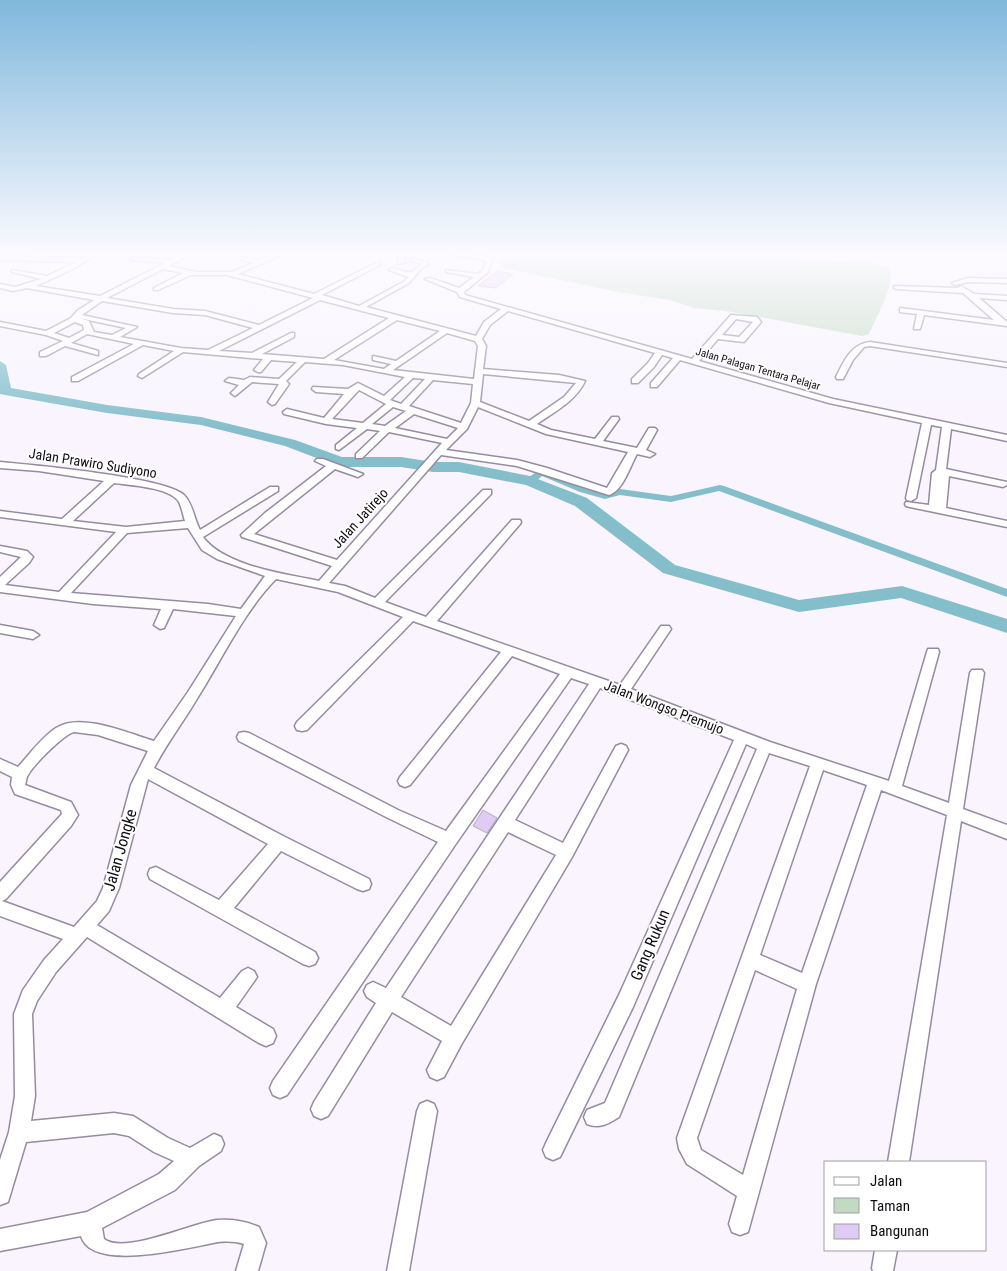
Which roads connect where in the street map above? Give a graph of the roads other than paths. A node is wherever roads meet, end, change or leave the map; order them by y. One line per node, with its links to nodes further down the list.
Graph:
1 (83, 311): 10 (street)
2 (179, 311): 14 (street)
3 (289, 311): 14 (street)
4 (372, 311): 11 (street)
5 (503, 311): 23 (street)
6 (510, 311): 29 (street, Jalan Palagan Tentara Pelajar)
7 (915, 311): 9 (street)
8 (990, 311): 13 (street)
9 (921, 312): 13 (street); 15 (street)
10 (74, 318): 16 (street); 18 (street); 22 (street)
11 (396, 318): 17 (street); 36 (street)
12 (0, 324): 18 (street)
13 (1006, 325)
14 (260, 327): 28 (street)
15 (917, 327)
16 (88, 331): 22 (street); 24 (street)
17 (445, 331): 23 (street); 38 (street)
18 (47, 333): 24 (street)
19 (291, 335): 31 (street)
20 (152, 336): 25 (street)
21 (716, 336): 21 (street); 37 (street)
22 (112, 338): 25 (street)
23 (478, 339): 41 (street, Jalan Jatirejo)
24 (66, 341): 27 (street); 30 (street)
25 (139, 344): 26 (street); 47 (street)
26 (181, 350): 28 (street); 44 (street)
27 (95, 352)
28 (208, 353): 31 (street)
29 (659, 353): 34 (street, Jalan Palagan Tentara Pelajar); 49 (street)
30 (43, 354)
31 (251, 356): 32 (street)
32 (268, 358): 35 (street); 40 (street)
33 (376, 358): 38 (street)
34 (678, 358): 37 (street, Jalan Palagan Tentara Pelajar); 53 (street)
35 (302, 361): 36 (street); 50 (street)
36 (327, 361): 42 (street)
37 (693, 362): 64 (street, Jalan Palagan Tentara Pelajar)
38 (395, 363): 42 (street)
39 (1007, 364): 46 (street)
40 (258, 370)
41 (479, 371): 51 (street, Jalan Jatirejo); 65 (street)
42 (385, 372): 43 (street)
43 (412, 374): 45 (street); 58 (street)
44 (142, 376)
45 (432, 376): 51 (street); 60 (street)
46 (840, 377)
47 (74, 379)
48 (229, 381): 52 (street)
49 (635, 381)
50 (282, 382): 52 (street); 57 (street)
51 (478, 382): 59 (street, Jalan Jatirejo)
52 (244, 383): 56 (street)
53 (654, 385)
54 (316, 389): 55 (street)
55 (350, 392): 58 (street); 63 (street)
56 (234, 393)
57 (272, 402)
58 (388, 402): 60 (street); 67 (street)
59 (475, 403): 65 (street); 68 (street, Jalan Jatirejo)
60 (407, 409): 68 (street); 69 (street)
61 (287, 412): 63 (street)
62 (615, 419): 73 (street)
63 (326, 421): 67 (street)
64 (927, 422): 66 (street, Jalan Palagan Tentara Pelajar); 90 (street)
65 (530, 425): 73 (street)
66 (947, 426): 71 (street, Jalan Palagan Tentara Pelajar); 83 (street)
67 (362, 427): 69 (street); 74 (street)
68 (464, 427): 72 (street, Jalan Jatirejo)
69 (386, 429): 72 (street); 77 (street)
70 (652, 430): 76 (street)
71 (1007, 438)
72 (449, 442): 75 (street, Jalan Jatirejo)
73 (598, 442): 76 (street)
74 (339, 447)
75 (438, 452): 76 (street); 94 (street, Jalan Jatirejo)
76 (642, 452)
77 (359, 456)
78 (320, 462): 80 (street)
79 (0, 465): 82 (street, Jalan Prawiro Sudiyono)
80 (333, 466): 81 (street); 94 (street)
81 (358, 474)
82 (112, 479): 87 (street); 89 (street, Jalan Prawiro Sudiyono)
83 (1003, 484)
84 (274, 488): 92 (street)
85 (487, 492): 100 (street)
86 (0, 514): 87 (street)
87 (65, 522): 91 (street)
88 (516, 522): 104 (street)
89 (191, 524): 91 (street); 92 (street, Jalan Prawiro Sudiyono)
90 (1007, 524)
91 (124, 530): 99 (street)
92 (197, 536): 95 (street, Jalan Prawiro Sudiyono)
93 (0, 549): 96 (street)
94 (338, 564): 97 (street, Jalan Jatirejo)
95 (273, 576): 97 (street, Jalan Prawiro Sudiyono); 102 (street, Jalan Jongke)
96 (0, 583)
97 (322, 584): 100 (street, Jalan Wongso Premujo)
98 (0, 588): 99 (street)
99 (63, 595): 101 (street)
100 (378, 602): 103 (street, Jalan Wongso Premujo)
101 (169, 605): 102 (street); 105 (street)
102 (244, 613): 119 (street, Jalan Jongke)
103 (411, 616): 104 (street, Jalan Wongso Premujo); 115 (street)
104 (429, 622): 109 (street, Jalan Wongso Premujo)
105 (160, 626)
106 (0, 629): 108 (street)
107 (665, 630): 114 (street)
108 (32, 635)
109 (510, 650): 111 (street, Jalan Wongso Premujo); 125 (street)
110 (933, 652): 127 (street)
111 (568, 672): 113 (street, Jalan Wongso Premujo); 131 (street)
112 (977, 673): 128 (street)
113 (597, 682): 114 (street, Jalan Wongso Premujo); 129 (street)
114 (623, 691): 117 (street, Jalan Wongso Premujo)
115 (302, 726)
116 (244, 736): 131 (street)
117 (742, 737): 118 (street, Jalan Wongso Premujo); 155 (street, Gang Rukun)
118 (765, 746): 121 (street, Jalan Wongso Premujo); 152 (street)
119 (158, 748): 123 (street, Jalan Jongke); 124 (street)
120 (621, 750): 133 (street)
121 (818, 763): 126 (street, Jalan Wongso Premujo); 141 (street)
122 (0, 765): 124 (street)
123 (146, 771): 132 (street); 139 (street, Jalan Jongke)
124 (20, 774): 136 (street)
125 (405, 781)
126 (876, 782): 127 (street, Jalan Wongso Premujo); 143 (street)
127 (894, 789): 128 (street, Jalan Wongso Premujo)
128 (954, 813): 130 (street, Jalan Wongso Premujo); 157 (street)
129 (505, 823): 133 (street); 144 (street)
130 (1007, 832)
131 (449, 840): 149 (street)
132 (279, 842): 135 (street); 138 (street)
133 (566, 852): 147 (street)
134 (156, 874): 138 (street)
135 (364, 884)
136 (0, 894)
137 (0, 908): 139 (street)
138 (222, 909): 140 (street)
139 (81, 931): 145 (street); 153 (street, Jalan Jongke)
140 (309, 958)
141 (748, 959): 143 (street); 158 (street)
142 (248, 976): 145 (street)
143 (807, 984): 158 (street)
144 (381, 996): 147 (street); 150 (street)
145 (223, 1009): 146 (street)
146 (266, 1036)
147 (454, 1038): 148 (street)
148 (437, 1070)
149 (280, 1088)
150 (321, 1109)
151 (427, 1112): 164 (street)
152 (594, 1117)
153 (20, 1132): 156 (street); 159 (street, Jalan Jongke)
154 (214, 1144): 156 (street)
155 (553, 1150)
156 (192, 1159): 160 (street)
157 (900, 1161)
158 (750, 1191): 161 (street)
159 (0, 1194)
160 (90, 1223): 162 (street); 163 (street)
161 (740, 1224)
162 (0, 1240)
163 (247, 1271)
164 (398, 1271)

